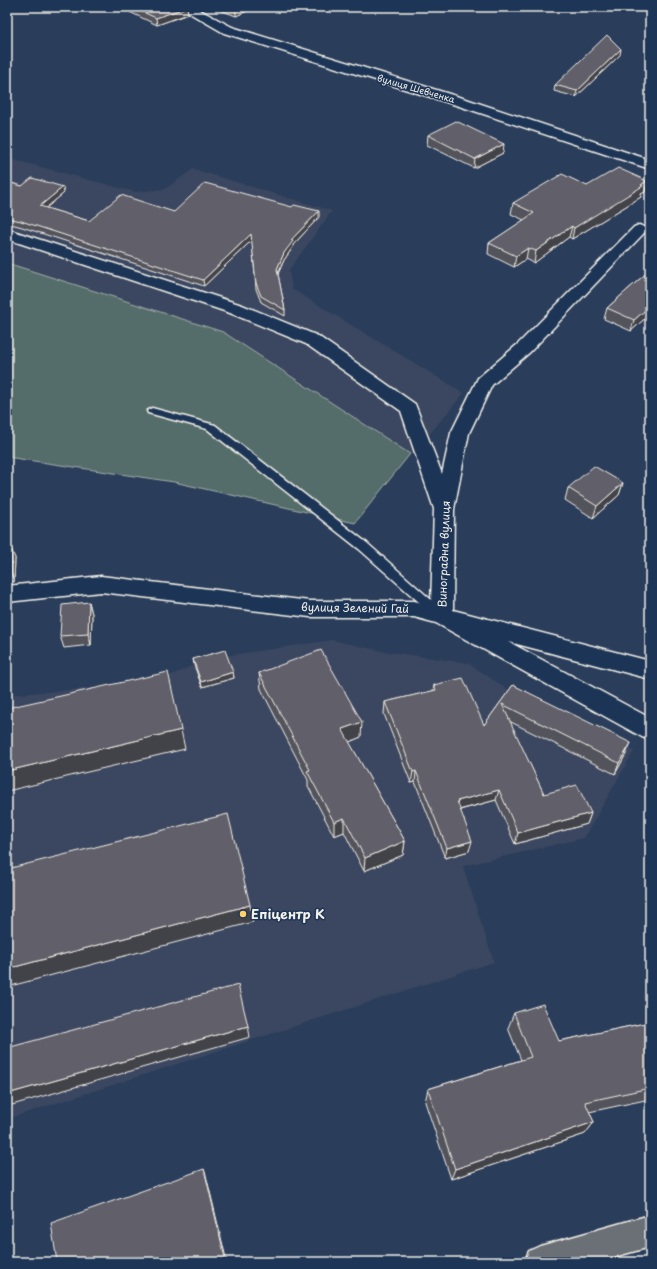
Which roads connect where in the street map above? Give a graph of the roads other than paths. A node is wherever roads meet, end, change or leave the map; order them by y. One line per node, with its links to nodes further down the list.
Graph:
1 (185, 7): 2 (street, вулиця Шевченка)
2 (650, 165)
3 (639, 230): 6 (street, Виноградна вулиця)
4 (7, 234): 6 (street)
5 (152, 411): 8 (lane)
6 (444, 509): 8 (street, Виноградна вулиця)
7 (7, 594): 8 (street, вулиця Зелений Гай)
8 (442, 616): 9 (street, Виноградна вулиця); 10 (street, вулиця Зелений Гай)
9 (650, 670)
10 (650, 730)
11 (650, 1231): 12 (main road)
12 (540, 1262)

